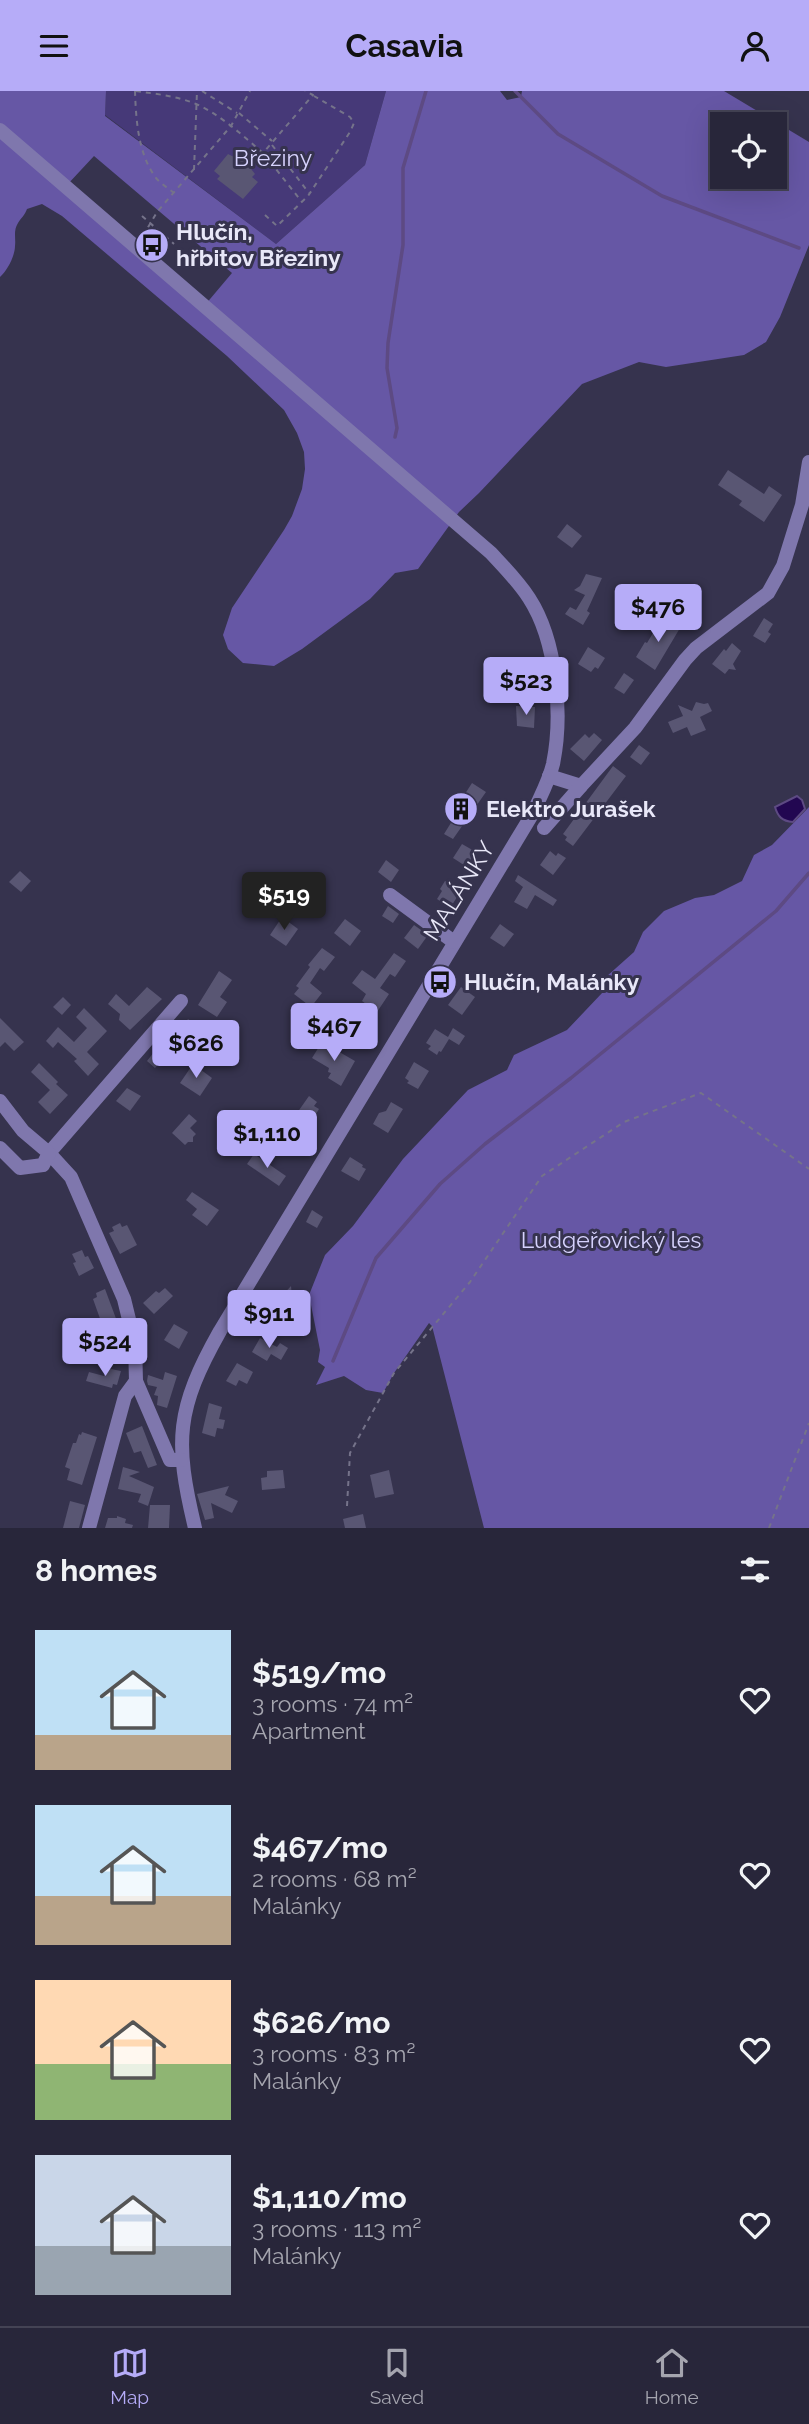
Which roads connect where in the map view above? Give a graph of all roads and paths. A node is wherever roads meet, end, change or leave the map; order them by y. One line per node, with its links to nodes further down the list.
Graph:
1 (135, 91): 7 (path); 14 (path)
2 (197, 91): 7 (path)
3 (202, 91): 8 (path)
4 (250, 91): 8 (path)
5 (305, 91): 6 (path)
6 (313, 95): 11 (path); 15 (path)
7 (197, 104): 9 (path); 13 (path)
8 (238, 113): 9 (path); 11 (path)
9 (231, 126): 12 (path); 13 (path)
10 (0, 130): 21 (street, MALÁNKY)
11 (272, 143): 12 (path); 15 (path)
12 (263, 153): 16 (path)
13 (194, 170): 14 (path)
14 (174, 193): 19 (path)
15 (309, 194): 16 (path)
16 (302, 202): 17 (path)
17 (265, 215)
18 (142, 216): 19 (path)
19 (151, 223): 20 (path); 21 (path)
20 (174, 244)
21 (135, 247): 23 (street, MALÁNKY)
22 (809, 462): 24 (street)
23 (549, 776): 24 (street); 27 (street, MALÁNKY)
24 (581, 786): 25 (street)
25 (544, 828)
26 (390, 895): 27 (street)
27 (454, 942): 35 (street, MALÁNKY)
28 (181, 1001): 31 (street)
29 (0, 1101): 31 (street)
30 (0, 1148): 31 (street)
31 (49, 1153): 33 (street)
32 (809, 1169): 36 (path)
33 (136, 1381): 35 (street); 37 (street)
34 (809, 1423): 39 (path)
35 (181, 1460): 38 (street, MALÁNKY)
36 (347, 1507)
37 (89, 1528)
38 (195, 1528)
39 (769, 1528)

